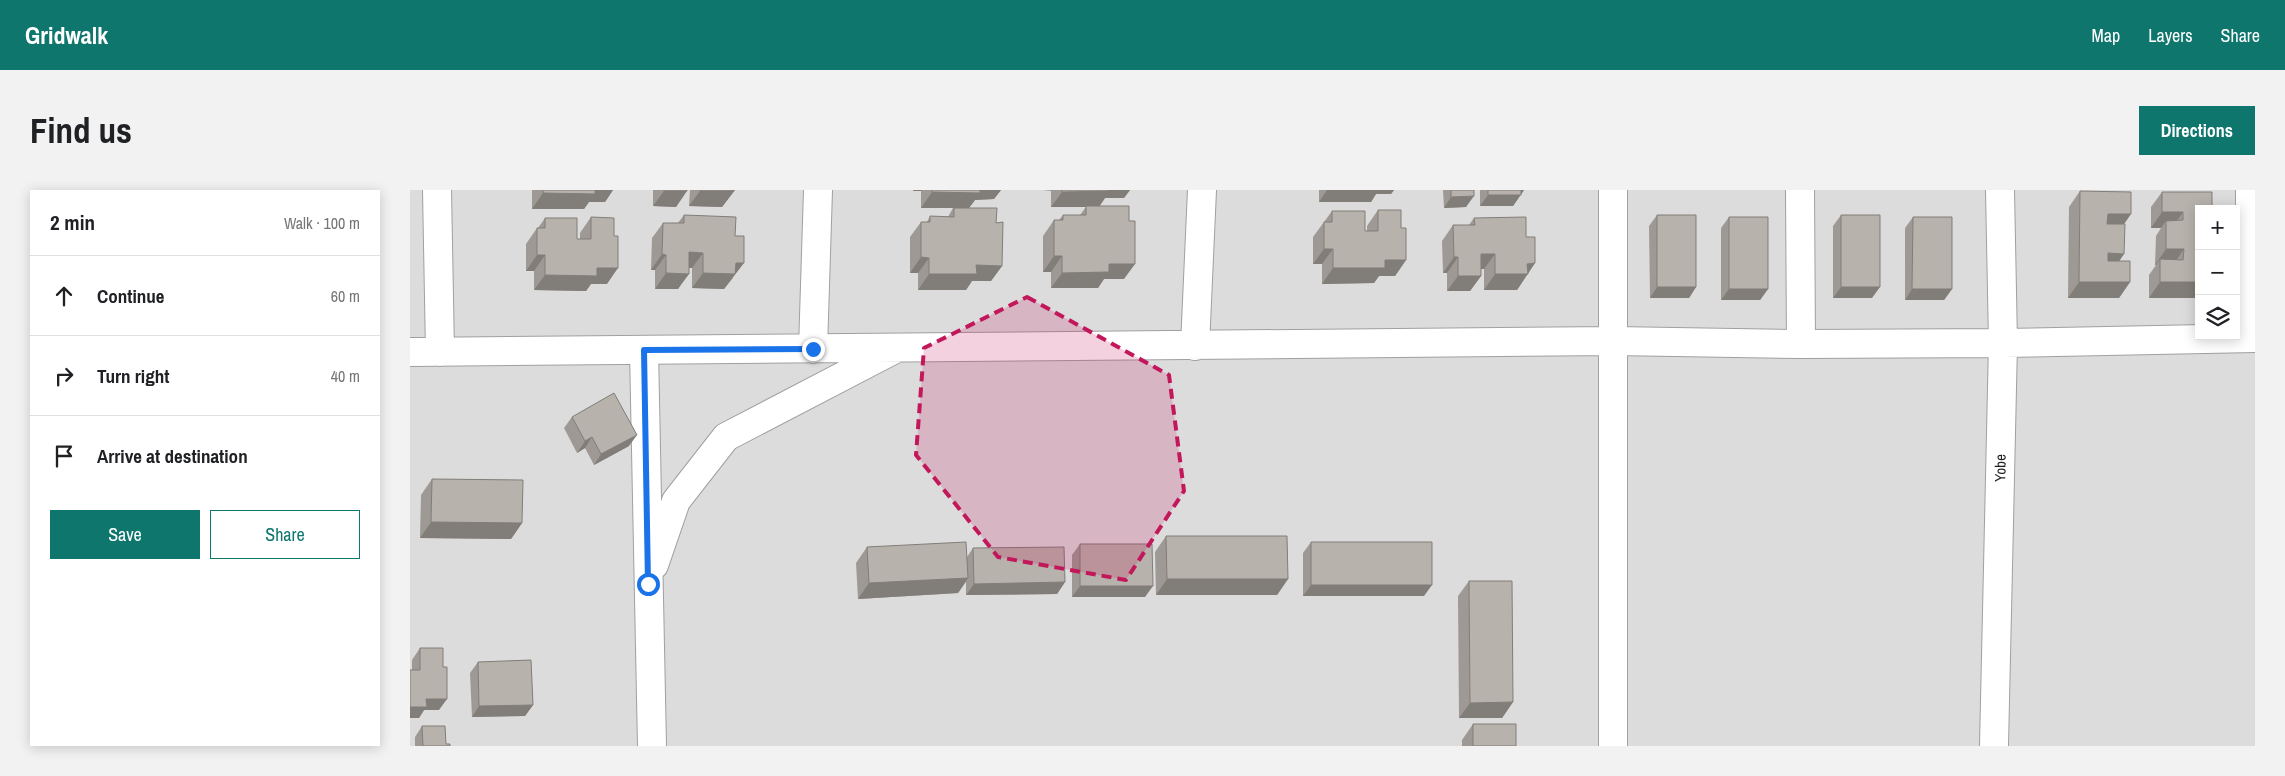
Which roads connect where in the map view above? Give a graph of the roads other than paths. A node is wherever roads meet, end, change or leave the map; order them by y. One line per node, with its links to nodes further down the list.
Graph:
1 (437, 190): 17 (street)
2 (818, 190): 13 (street)
3 (1202, 190): 12 (street)
4 (1613, 190): 9 (street)
5 (1800, 190): 11 (street)
6 (2000, 190): 10 (street, Yobe)
7 (2250, 190): 8 (street)
8 (2253, 338): 10 (street)
9 (1614, 341): 11 (street); 12 (street); 20 (street)
10 (2003, 343): 11 (street); 21 (street, Yobe)
11 (1801, 344)
12 (1195, 346): 14 (street)
13 (813, 349): 14 (street); 15 (street)
14 (896, 349): 18 (street)
15 (644, 350): 17 (street); 18 (street)
16 (410, 352): 17 (street)
17 (440, 352)
18 (648, 584): 19 (street)
19 (652, 746)
20 (1613, 746)
21 (1994, 746)

